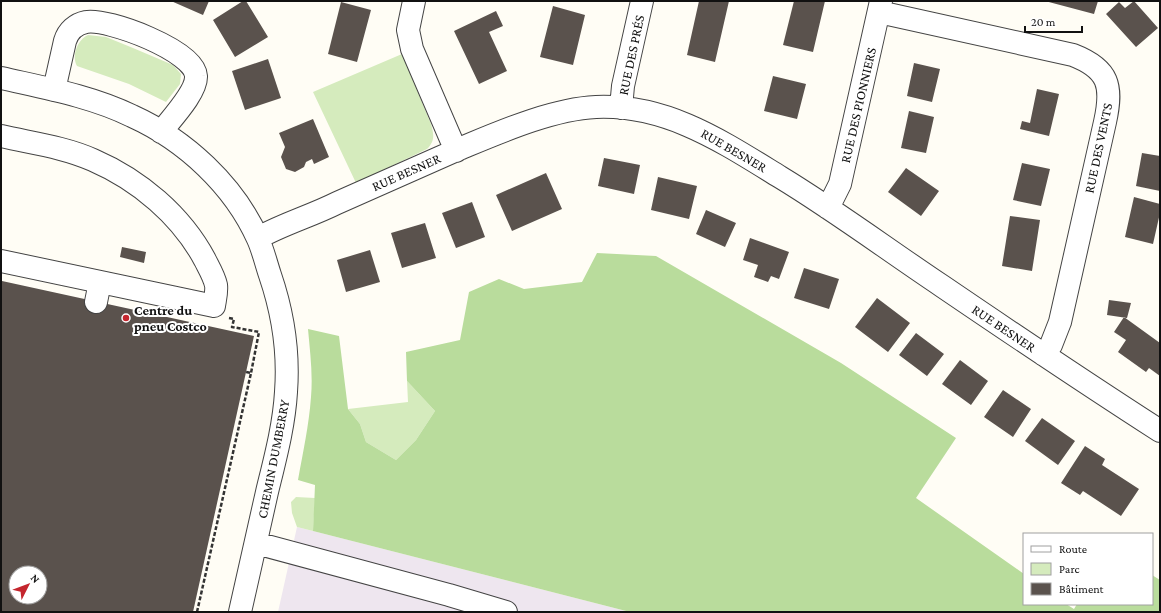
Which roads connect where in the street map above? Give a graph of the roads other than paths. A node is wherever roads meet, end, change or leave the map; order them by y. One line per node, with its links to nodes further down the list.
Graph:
1 (414, 1): 9 (street)
2 (642, 1): 6 (street, RUE DES PRÉS)
3 (880, 7): 10 (street, RUE DES PIONNIERS); 13 (street, RUE DES VENTS)
4 (1, 78): 5 (street, CHEMIN DUMBERRY)
5 (54, 90): 7 (street, CHEMIN DUMBERRY); 7 (street)
6 (620, 108): 9 (street, RUE BESNER); 10 (street, RUE BESNER)
7 (161, 132): 11 (street, CHEMIN DUMBERRY)
8 (1, 136): 12 (street)
9 (456, 151): 11 (street, RUE BESNER)
10 (828, 208): 13 (street, RUE BESNER)
11 (258, 238): 15 (street, CHEMIN DUMBERRY)
12 (1, 261)
13 (1044, 355): 14 (street, RUE BESNER)
14 (1160, 431)
15 (256, 543): 16 (street, CHEMIN DUMBERRY); 17 (street)
16 (240, 612)
17 (506, 612)

